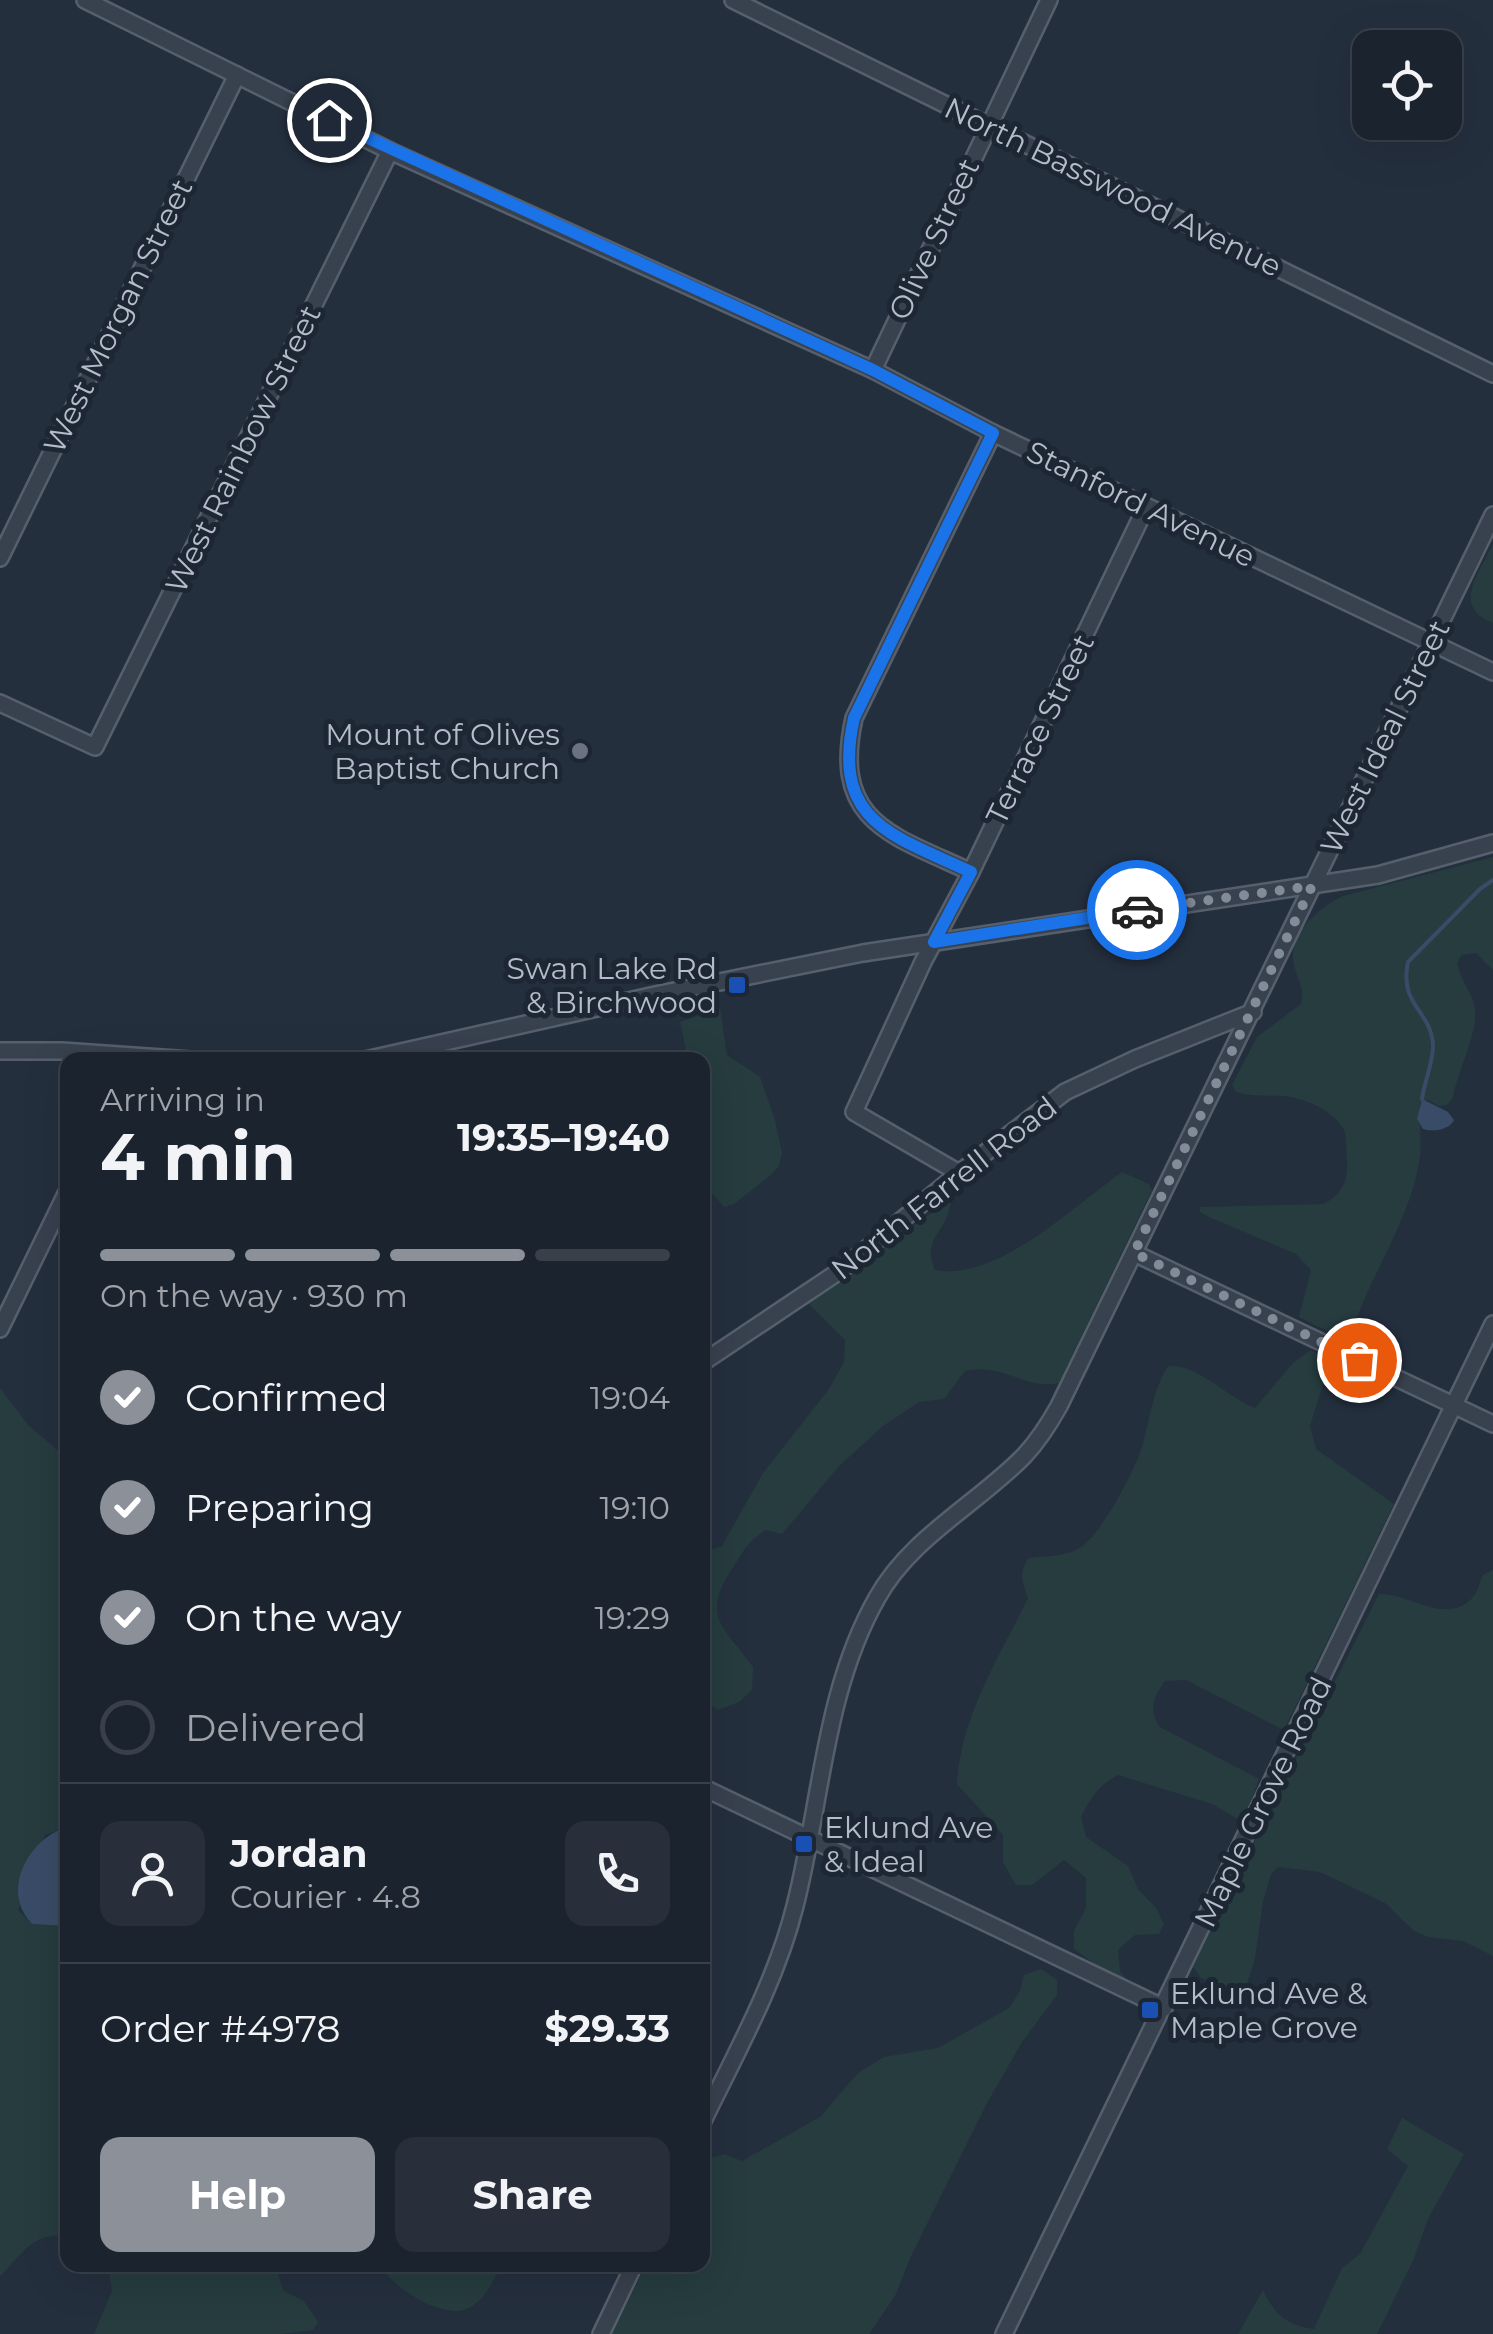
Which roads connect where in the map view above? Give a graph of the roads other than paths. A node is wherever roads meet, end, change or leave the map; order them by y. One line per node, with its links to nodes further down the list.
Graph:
1 (85, 0): 4 (street, Stanford Avenue)
2 (733, 0): 5 (street, North Basswood Avenue)
3 (1049, 0): 5 (street, Olive Street)
4 (237, 74): 6 (street, Stanford Avenue); 12 (street, West Morgan Street)
5 (988, 125): 7 (street, Olive Street); 8 (street, North Basswood Avenue)
6 (390, 151): 7 (street, Stanford Avenue); 15 (street, West Rainbow Street)
7 (873, 370): 9 (street, Stanford Avenue)
8 (1493, 374)
9 (993, 433): 10 (street, Stanford Avenue); 17 (street)
10 (1146, 507): 13 (street, Stanford Avenue); 17 (street, Terrace Street)
11 (1493, 515): 13 (street, West Ideal Street)
12 (0, 558)
13 (1432, 642): 14 (street, Stanford Avenue); 18 (street, West Ideal Street)
14 (1493, 672)
15 (0, 703)
16 (1493, 843): 18 (street)
17 (971, 872): 19 (street, Terrace Street)
18 (1312, 886): 19 (street); 20 (street, West Ideal Street)
19 (934, 942): 22 (street); 24 (street, Terrace Street)
20 (1253, 1012): 24 (street, North Farrell Road); 26 (street, West Ideal Street)
21 (0, 1051): 23 (street)
22 (401, 1052)
23 (60, 1054)
24 (959, 1173): 29 (street, North Farrell Road)
25 (60, 1206): 28 (street)
26 (1134, 1253): 30 (street); 33 (street, West Ideal Street)
27 (1493, 1324): 30 (street, Maple Grove Road)
28 (0, 1330)
29 (710, 1358)
30 (1454, 1405): 31 (street); 34 (street, Maple Grove Road)
31 (1493, 1424)
32 (710, 1792): 33 (street)
33 (810, 1840): 34 (street); 35 (street, West Ideal Street)
34 (1164, 2008): 38 (street, Maple Grove Road)
35 (710, 2106)
36 (631, 2272): 37 (street)
37 (601, 2334)
38 (1004, 2334)

